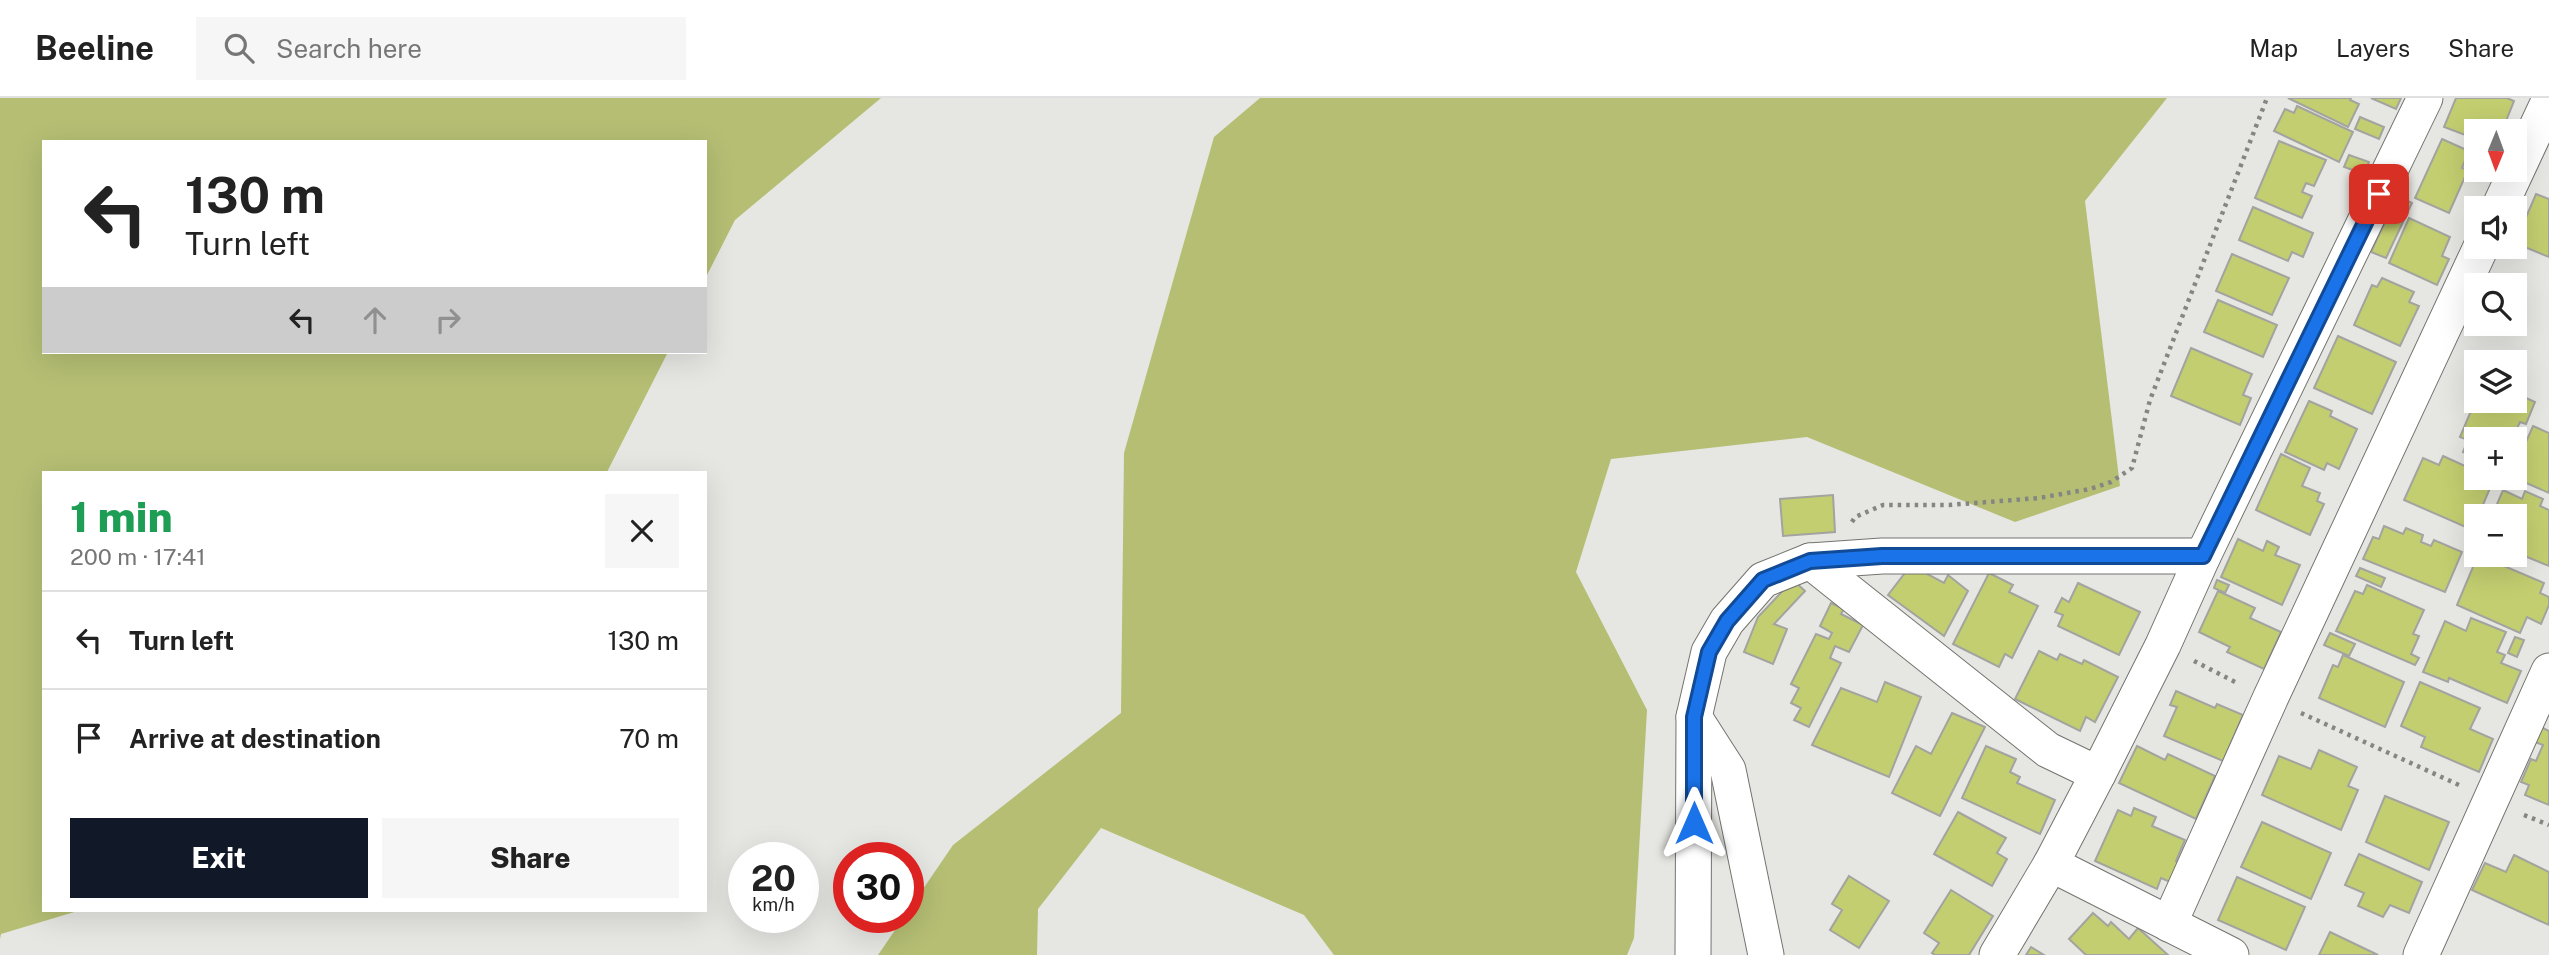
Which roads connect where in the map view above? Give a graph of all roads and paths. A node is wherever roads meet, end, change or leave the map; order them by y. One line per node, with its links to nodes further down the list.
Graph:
1 (2267, 98): 7 (path)
2 (2425, 98): 6 (street)
3 (2549, 101): 4 (street)
4 (2505, 196)
5 (2475, 259): 10 (street)
6 (2203, 556): 7 (street); 8 (street)
7 (1826, 560): 11 (street); 12 (street)
8 (2163, 645): 10 (path); 12 (street)
9 (2549, 671): 13 (street)
10 (2270, 699): 13 (path); 16 (street)
11 (1694, 717): 17 (street); 18 (street)
12 (2098, 774): 15 (street)
13 (2492, 801): 14 (path); 21 (street)
14 (2549, 825)
15 (2051, 864): 16 (street); 19 (street)
16 (2169, 924): 20 (street)
17 (1693, 955)
18 (1766, 955)
19 (1997, 955)
20 (2231, 955)
21 (2421, 955)

